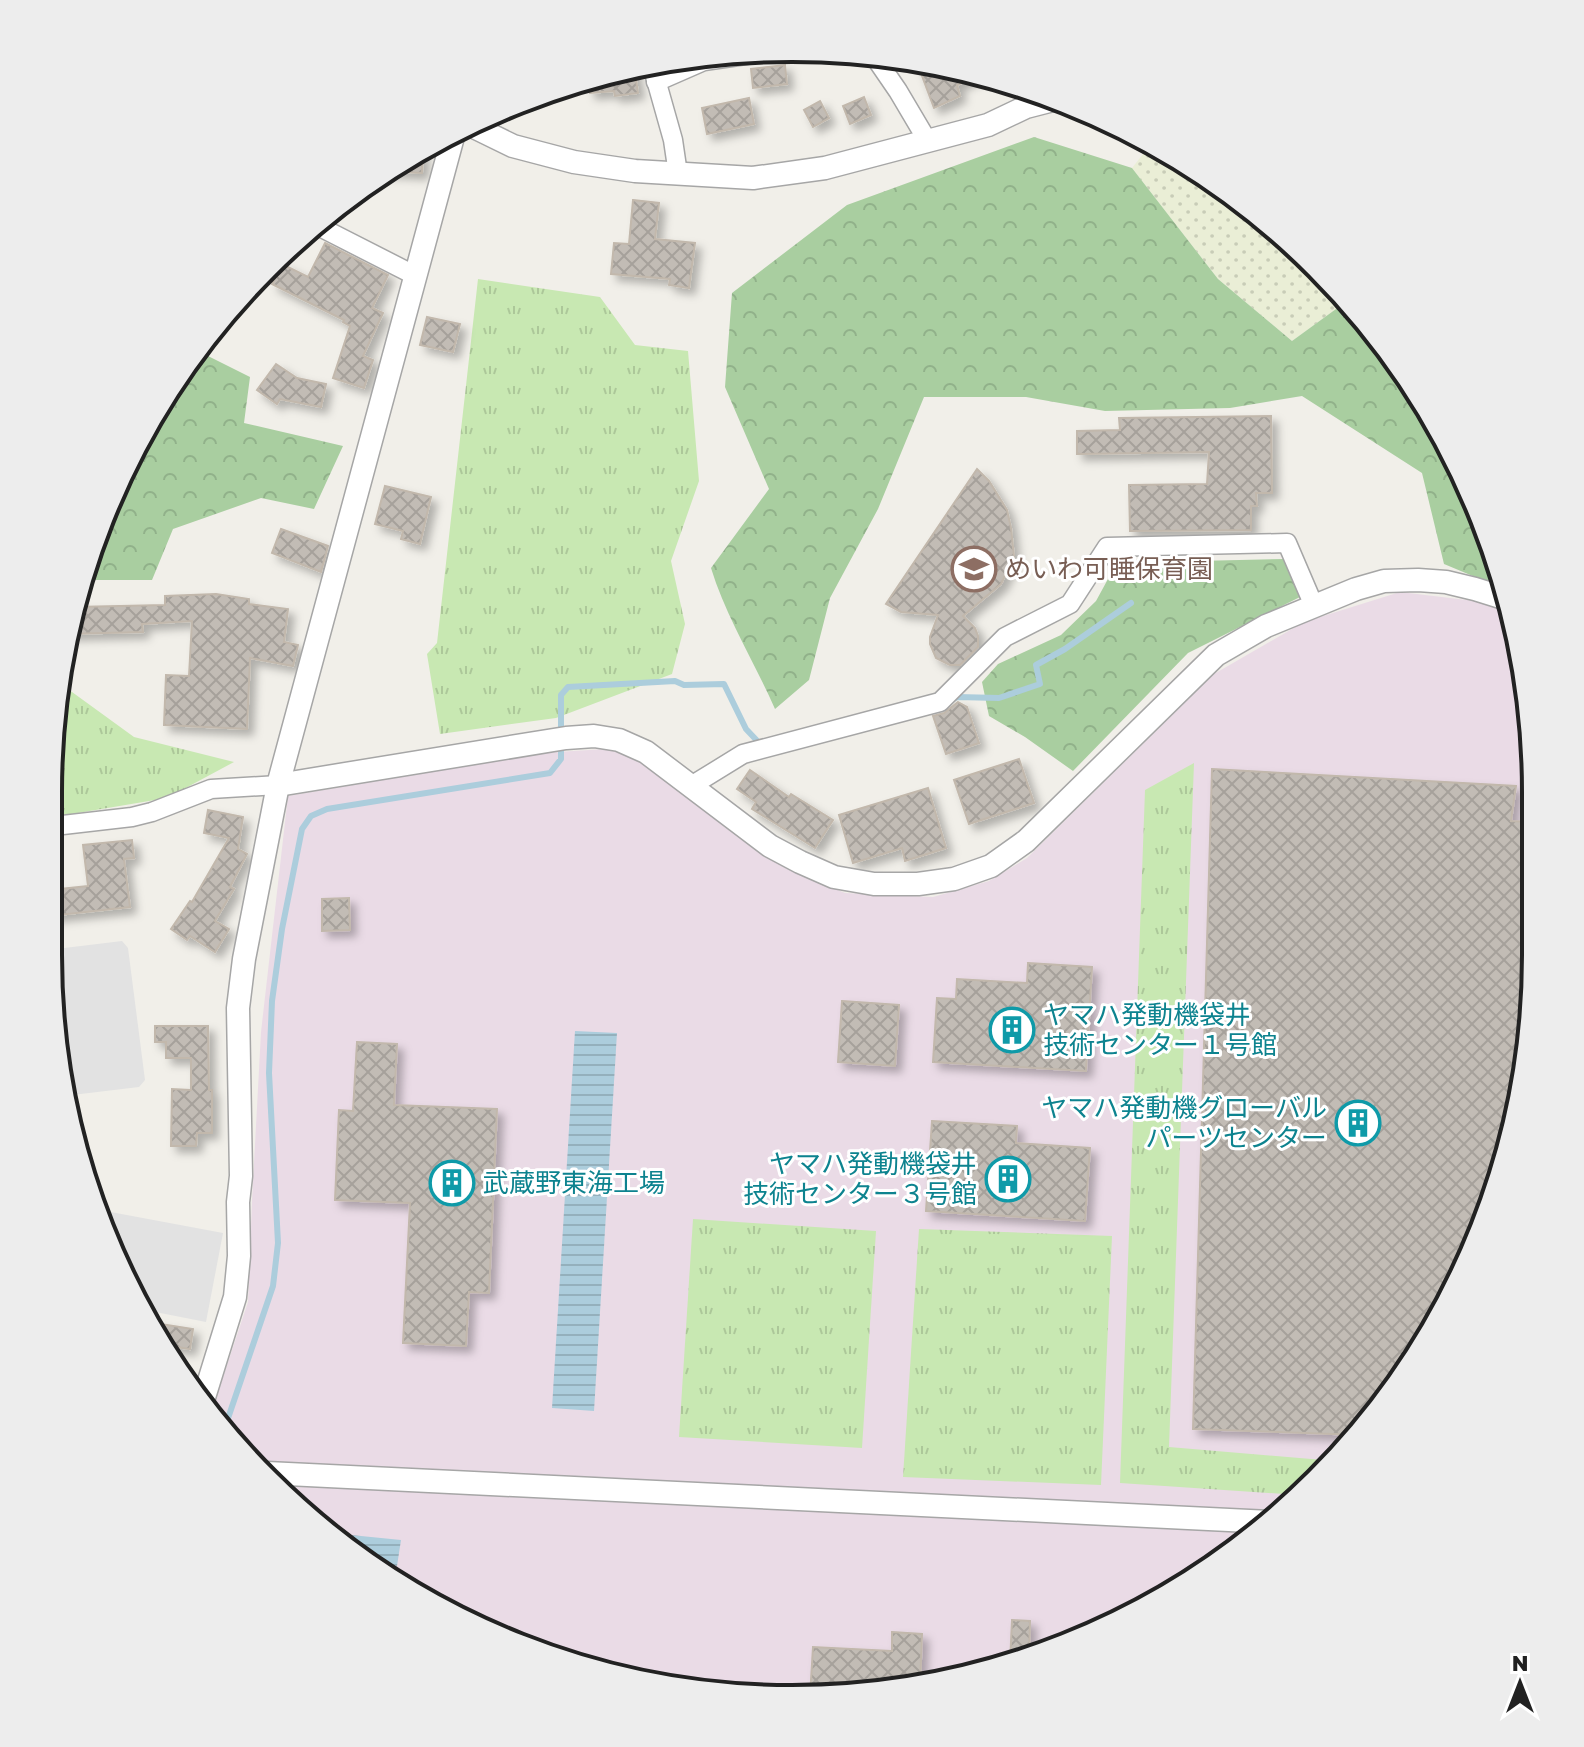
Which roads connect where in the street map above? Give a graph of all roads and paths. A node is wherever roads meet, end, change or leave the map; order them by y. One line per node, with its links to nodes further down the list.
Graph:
1 (882, 68): 7 (street)
2 (682, 71): 4 (street)
3 (654, 75): 4 (street)
4 (656, 82): 9 (street)
5 (1036, 104): 7 (street)
6 (483, 131): 9 (street)
7 (927, 140): 9 (street)
8 (450, 147): 11 (street)
9 (678, 174)
10 (327, 230): 11 (street)
11 (416, 276): 14 (street)
12 (1495, 596): 13 (street)
13 (1314, 606): 15 (street); 15 (street)
14 (278, 785): 15 (street); 16 (street); 17 (street)
15 (691, 786)
16 (62, 825)
17 (206, 1390)
18 (279, 1474): 19 (street)
19 (1252, 1521)

